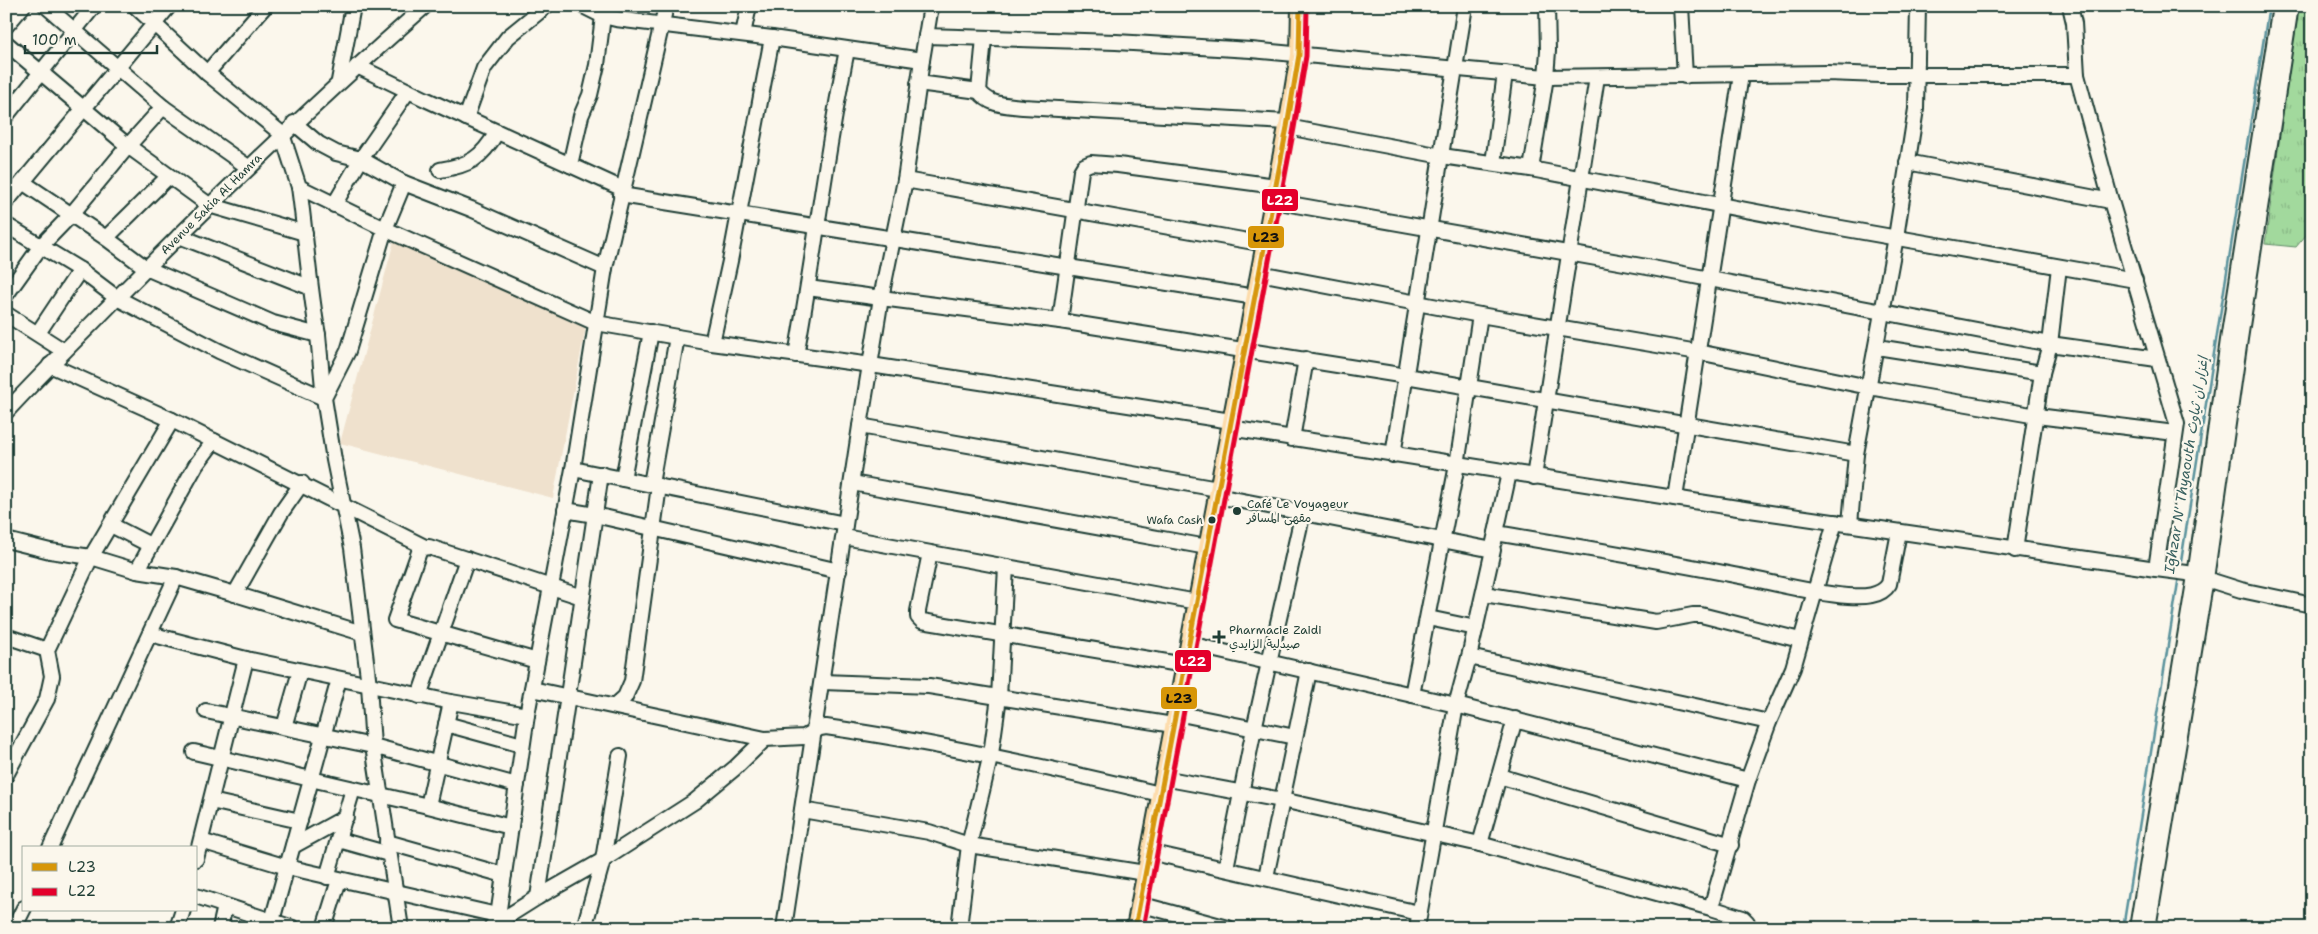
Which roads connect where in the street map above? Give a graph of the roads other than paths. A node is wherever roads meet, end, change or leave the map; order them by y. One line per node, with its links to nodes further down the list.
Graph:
1 (23, 6): 25 (street)
2 (46, 6): 26 (street)
3 (94, 6): 26 (street)
4 (135, 6): 24 (street)
5 (170, 6): 24 (street)
6 (265, 6): 39 (street)
7 (353, 6): 47 (street)
8 (424, 6): 35 (street, Avenue Sakia Al Hamra)
9 (546, 6): 54 (street)
10 (583, 6): 22 (street)
11 (666, 6): 23 (street)
12 (749, 6): 27 (street)
13 (932, 6): 28 (street)
14 (1300, 6): 33 (main road)
15 (1465, 6): 37 (street)
16 (1547, 6): 45 (street)
17 (1681, 6): 44 (street)
18 (1918, 6): 42 (street)
19 (2070, 6): 43 (street)
20 (2280, 6): 185 (street)
21 (2291, 6): 185 (street)
22 (603, 16): 23 (street); 64 (street)
23 (662, 23): 27 (street); 74 (street)
24 (154, 25): 36 (street); 39 (street)
25 (6, 26)
26 (76, 30): 36 (street); 38 (street)
27 (742, 34): 29 (street)
28 (926, 36): 30 (street); 34 (street)
29 (772, 38): 32 (street); 82 (street)
30 (984, 38): 33 (street); 50 (street)
31 (6, 42): 38 (street)
32 (846, 50): 34 (street); 85 (street)
33 (1299, 55): 37 (street); 56 (main road)
34 (922, 60): 48 (street)
35 (357, 66): 47 (street, Avenue Sakia Al Hamra); 49 (street)
36 (118, 68): 51 (street); 52 (street)
37 (1456, 69): 40 (street); 60 (street)
38 (42, 73): 52 (street); 53 (street)
39 (207, 73): 58 (street)
40 (1505, 73): 45 (street); 63 (street)
41 (1741, 75): 42 (street); 44 (street); 79 (street)
42 (1918, 75): 43 (street); 62 (street)
43 (2077, 75): 76 (street)
44 (1685, 76): 46 (street)
45 (1546, 77): 46 (street); 66 (street)
46 (1597, 77): 70 (street)
47 (339, 81): 55 (street, Avenue Sakia Al Hamra)
48 (918, 83): 50 (street); 69 (street)
49 (408, 91): 54 (street); 61 (street)
50 (979, 91): 56 (street)
51 (163, 107): 59 (street); 65 (street)
52 (84, 108): 59 (street); 71 (street)
53 (6, 116)
54 (466, 118): 57 (street)
55 (294, 123): 58 (street, Avenue Sakia Al Hamra); 61 (street)
56 (1287, 125): 60 (street); 75 (main road)
57 (497, 132): 64 (street); 67 (street)
58 (282, 134): 65 (street, Avenue Sakia Al Hamra); 73 (street)
59 (128, 146): 68 (street); 83 (street)
60 (1442, 156): 63 (street); 87 (street)
61 (361, 160): 72 (street); 80 (street)
62 (1908, 162): 76 (street); 90 (street)
63 (1493, 163): 66 (street)
64 (570, 165): 74 (street)
65 (248, 167): 78 (street, Avenue Sakia Al Hamra)
66 (1531, 169): 70 (street)
67 (440, 170)
68 (169, 176): 78 (street); 91 (street)
69 (905, 180): 81 (street); 92 (street)
70 (1582, 180): 79 (street); 95 (street)
71 (24, 183): 77 (street); 83 (street)
72 (404, 183): 86 (street); 99 (street)
73 (299, 187): 80 (street); 88 (street)
74 (622, 192): 82 (street); 99 (street)
75 (1274, 193): 81 (street); 87 (street); 93 (main road)
76 (2111, 201): 103 (street)
77 (6, 202)
78 (210, 205): 88 (street); 89 (street, Avenue Sakia Al Hamra)
79 (1722, 205): 90 (street); 102 (street)
80 (334, 206): 86 (street)
81 (1076, 211): 93 (street); 96 (street)
82 (739, 213): 85 (street); 121 (street)
83 (71, 215): 91 (street); 94 (street)
84 (6, 225): 94 (street)
85 (817, 226): 92 (street); 105 (street)
86 (385, 229): 115 (street); 136 (street)
87 (1430, 230): 95 (street); 110 (street)
88 (306, 233): 104 (street)
89 (179, 236): 98 (street, Avenue Sakia Al Hamra); 104 (street)
90 (1896, 237): 97 (street); 111 (street)
91 (106, 238): 98 (street)
92 (894, 239): 96 (street); 109 (street)
93 (1265, 244): 101 (main road)
94 (41, 246): 100 (street); 106 (street)
95 (1570, 253): 102 (street); 116 (street)
96 (1068, 265): 107 (street); 114 (street)
97 (2059, 267): 103 (street); 122 (street)
98 (146, 268): 108 (street, Avenue Sakia Al Hamra); 119 (street)
99 (605, 268): 115 (street)
100 (80, 270): 108 (street); 118 (street)
101 (1259, 274): 107 (main road); 110 (street)
102 (1710, 278): 111 (street); 126 (street)
103 (2135, 280): 129 (street)
104 (309, 287): 119 (street)
105 (808, 288): 109 (street); 127 (street)
106 (6, 295)
107 (1255, 297): 124 (main road)
108 (116, 298): 125 (street, Avenue Sakia Al Hamra); 136 (street)
109 (881, 298): 114 (street); 131 (street)
110 (1419, 303): 113 (street); 133 (street)
111 (1882, 310): 122 (street); 123 (street)
112 (6, 314): 118 (street)
113 (1480, 315): 116 (street); 135 (street)
114 (1060, 321): 124 (street)
115 (596, 323): 117 (street); 150 (street)
116 (1558, 327): 126 (street); 137 (street)
117 (651, 332): 120 (street); 154 (street)
118 (38, 334): 125 (street)
119 (318, 336): 136 (street)
120 (677, 337): 121 (street); 157 (street)
121 (712, 343): 127 (street)
122 (2050, 344): 129 (street); 132 (street)
123 (1877, 347): 132 (street); 134 (street)
124 (1244, 350): 128 (street); 142 (main road)
125 (64, 351): 130 (street, Avenue Sakia Al Hamra)
126 (1698, 352): 134 (street); 141 (street)
127 (796, 355): 131 (street)
128 (1306, 359): 133 (street); 145 (street)
129 (2157, 359): 144 (street)
130 (50, 365): 138 (street, Avenue Sakia Al Hamra); 140 (street)
131 (872, 365): 142 (street); 143 (street)
132 (2042, 373): 139 (street)
133 (1406, 376): 135 (street); 148 (street)
134 (1870, 386): 139 (street); 147 (street)
135 (1468, 388): 137 (street); 149 (street)
136 (324, 398): 160 (street)
137 (1546, 401): 141 (street); 153 (street)
138 (6, 412)
139 (2037, 416): 144 (street); 177 (street)
140 (172, 420): 146 (street); 166 (street)
141 (1687, 423): 147 (street); 159 (street)
142 (1230, 425): 145 (street); 158 (main road)
143 (860, 426): 155 (street); 158 (street)
144 (2176, 433): 182 (street)
145 (1292, 439): 148 (street)
146 (214, 441): 156 (street); 173 (street)
147 (1856, 454): 165 (street)
148 (1393, 455): 149 (street)
149 (1457, 465): 151 (street); 172 (street)
150 (573, 469): 152 (street); 161 (street)
151 (1509, 473): 153 (street); 170 (street)
152 (601, 474): 154 (street); 163 (street)
153 (1534, 477): 159 (street)
154 (624, 479): 157 (street)
155 (852, 482): 168 (street); 175 (street)
156 (302, 483): 160 (street); 189 (street)
157 (655, 485): 167 (street); 168 (street)
158 (1218, 492): 162 (street); 175 (main road)
159 (1675, 498): 164 (street)
160 (345, 508): 174 (street); 198 (street)
161 (566, 510): 163 (street); 187 (street)
162 (1303, 512): 172 (street); 207 (street)
163 (595, 515): 167 (street); 191 (street)
164 (1836, 522): 165 (street); 188 (street)
165 (1850, 524): 169 (street)
166 (111, 525): 173 (street); 179 (street)
167 (652, 528): 184 (street); 221 (street)
168 (845, 530): 178 (street); 184 (street)
169 (1899, 532): 177 (street); 188 (street)
170 (1496, 533): 176 (street); 188 (street)
171 (6, 540): 179 (street)
172 (1443, 541): 176 (street); 194 (street)
173 (150, 545): 183 (street)
174 (425, 547): 180 (street); 196 (street)
175 (1207, 547): 192 (main road)
176 (1493, 550): 190 (street)
177 (2015, 550): 182 (street)
178 (930, 553): 181 (street); 199 (street)
179 (91, 557): 183 (street); 203 (street)
180 (467, 559): 187 (street); 196 (street)
181 (1006, 567): 192 (street); 199 (street)
182 (2156, 569): 185 (street)
183 (137, 571): 186 (street)
184 (839, 571): 212 (street)
185 (2191, 575): 193 (street); 301 (street); 302 (street)
186 (176, 577): 189 (street); 197 (street)
187 (551, 587): 191 (street); 206 (street)
188 (1814, 592): 201 (street)
189 (235, 594): 198 (street)
190 (1484, 594): 195 (street); 201 (street)
191 (582, 597): 217 (street)
192 (1197, 602): 202 (main road)
193 (2312, 605)
194 (1428, 618): 195 (street); 215 (street)
195 (1476, 628): 204 (street)
196 (441, 633): 206 (street); 216 (street)
197 (150, 634): 205 (street); 265 (street)
198 (362, 634): 213 (street)
199 (1003, 635): 208 (street); 218 (street)
200 (6, 636): 203 (street)
201 (1800, 640): 227 (street)
202 (1190, 644): 207 (street); 208 (main road)
203 (47, 650): 242 (street)
204 (1469, 657): 220 (street); 227 (street)
205 (246, 660): 209 (street); 223 (street)
206 (537, 661): 214 (street)
207 (1269, 662): 210 (street); 230 (street)
208 (1185, 665): 225 (main road)
209 (300, 671): 211 (street); 229 (street)
210 (1309, 671): 215 (street); 233 (street)
211 (339, 680): 213 (street); 232 (street)
212 (823, 682): 218 (street); 231 (street)
213 (369, 685): 216 (street); 236 (street)
214 (532, 689): 217 (street); 224 (street)
215 (1412, 695): 220 (street)
216 (419, 696): 219 (street)
217 (567, 696): 221 (street); 279 (street)
218 (999, 697): 225 (street); 238 (street)
219 (451, 702): 224 (street); 228 (street)
220 (1456, 705): 226 (street); 259 (street)
221 (615, 706): 234 (street)
222 (206, 710): 223 (street)
223 (231, 715): 229 (street); 240 (street)
224 (527, 715): 235 (street)
225 (1175, 719): 230 (street); 244 (main road)
226 (1515, 719): 243 (street); 246 (street)
227 (1769, 722): 246 (street)
228 (446, 724): 235 (street); 241 (street)
229 (284, 727): 232 (street)
230 (1254, 729): 233 (street); 249 (street)
231 (815, 731): 234 (street); 238 (street); 255 (street)
232 (324, 735): 236 (street); 245 (street)
233 (1295, 737): 252 (street)
234 (765, 739): 270 (street)
235 (522, 745): 247 (street)
236 (373, 746): 241 (street); 251 (street)
237 (194, 752): 240 (street)
238 (991, 754): 250 (street); 263 (street)
239 (620, 756): 270 (street)
240 (220, 759): 245 (street); 253 (street)
241 (438, 763): 247 (street); 254 (street)
242 (6, 775)
243 (1499, 776): 262 (street); 264 (street)
244 (1163, 778): 249 (street); 250 (main road)
245 (312, 780): 248 (street); 257 (street)
246 (1748, 780): 264 (street)
247 (517, 785): 258 (street)
248 (353, 789): 251 (street); 256 (street)
249 (1241, 792): 252 (street); 272 (street)
250 (1160, 794): 269 (main road)
251 (380, 795): 254 (street); 267 (street)
252 (1282, 800): 259 (street); 275 (street)
253 (212, 801): 257 (street); 261 (street)
254 (428, 806): 258 (street)
255 (802, 810): 263 (street); 295 (street)
256 (346, 817): 260 (street); 266 (street)
257 (300, 821): 266 (street)
258 (511, 827): 274 (street)
259 (1434, 834): 262 (street); 285 (street)
260 (339, 840): 267 (street); 276 (street)
261 (201, 841): 268 (street); 271 (street)
262 (1480, 844): 282 (street)
263 (969, 845): 273 (street); 296 (street)
264 (1730, 845): 282 (street)
265 (51, 846)
266 (293, 846): 271 (street)
267 (388, 848): 274 (street); 277 (street)
268 (198, 852)
269 (1149, 852): 272 (street); 273 (main road)
270 (603, 860): 279 (street); 294 (street)
271 (287, 867): 276 (street); 287 (street)
272 (1226, 868): 275 (street)
273 (1145, 873): 280 (main road)
274 (504, 875): 286 (street)
275 (1266, 877): 285 (street)
276 (333, 878): 277 (street); 292 (street)
277 (395, 892): 286 (street); 293 (street)
278 (198, 897): 281 (street)
279 (538, 897): 286 (street)
280 (1139, 904): 297 (main road); 298 (street)
281 (225, 906): 287 (street); 290 (street)
282 (1711, 908): 300 (street)
283 (22, 912): 288 (street)
284 (182, 912): 289 (street)
285 (1419, 914): 299 (street)
286 (494, 922)
287 (271, 924): 291 (street)
288 (14, 928)
289 (178, 928)
290 (220, 928)
291 (293, 928)
292 (324, 928)
293 (401, 928)
294 (584, 928)
295 (784, 928)
296 (959, 928)
297 (1135, 928)
298 (1228, 928)
299 (1418, 928)
300 (1748, 928)
301 (2137, 928)
302 (2148, 928)

